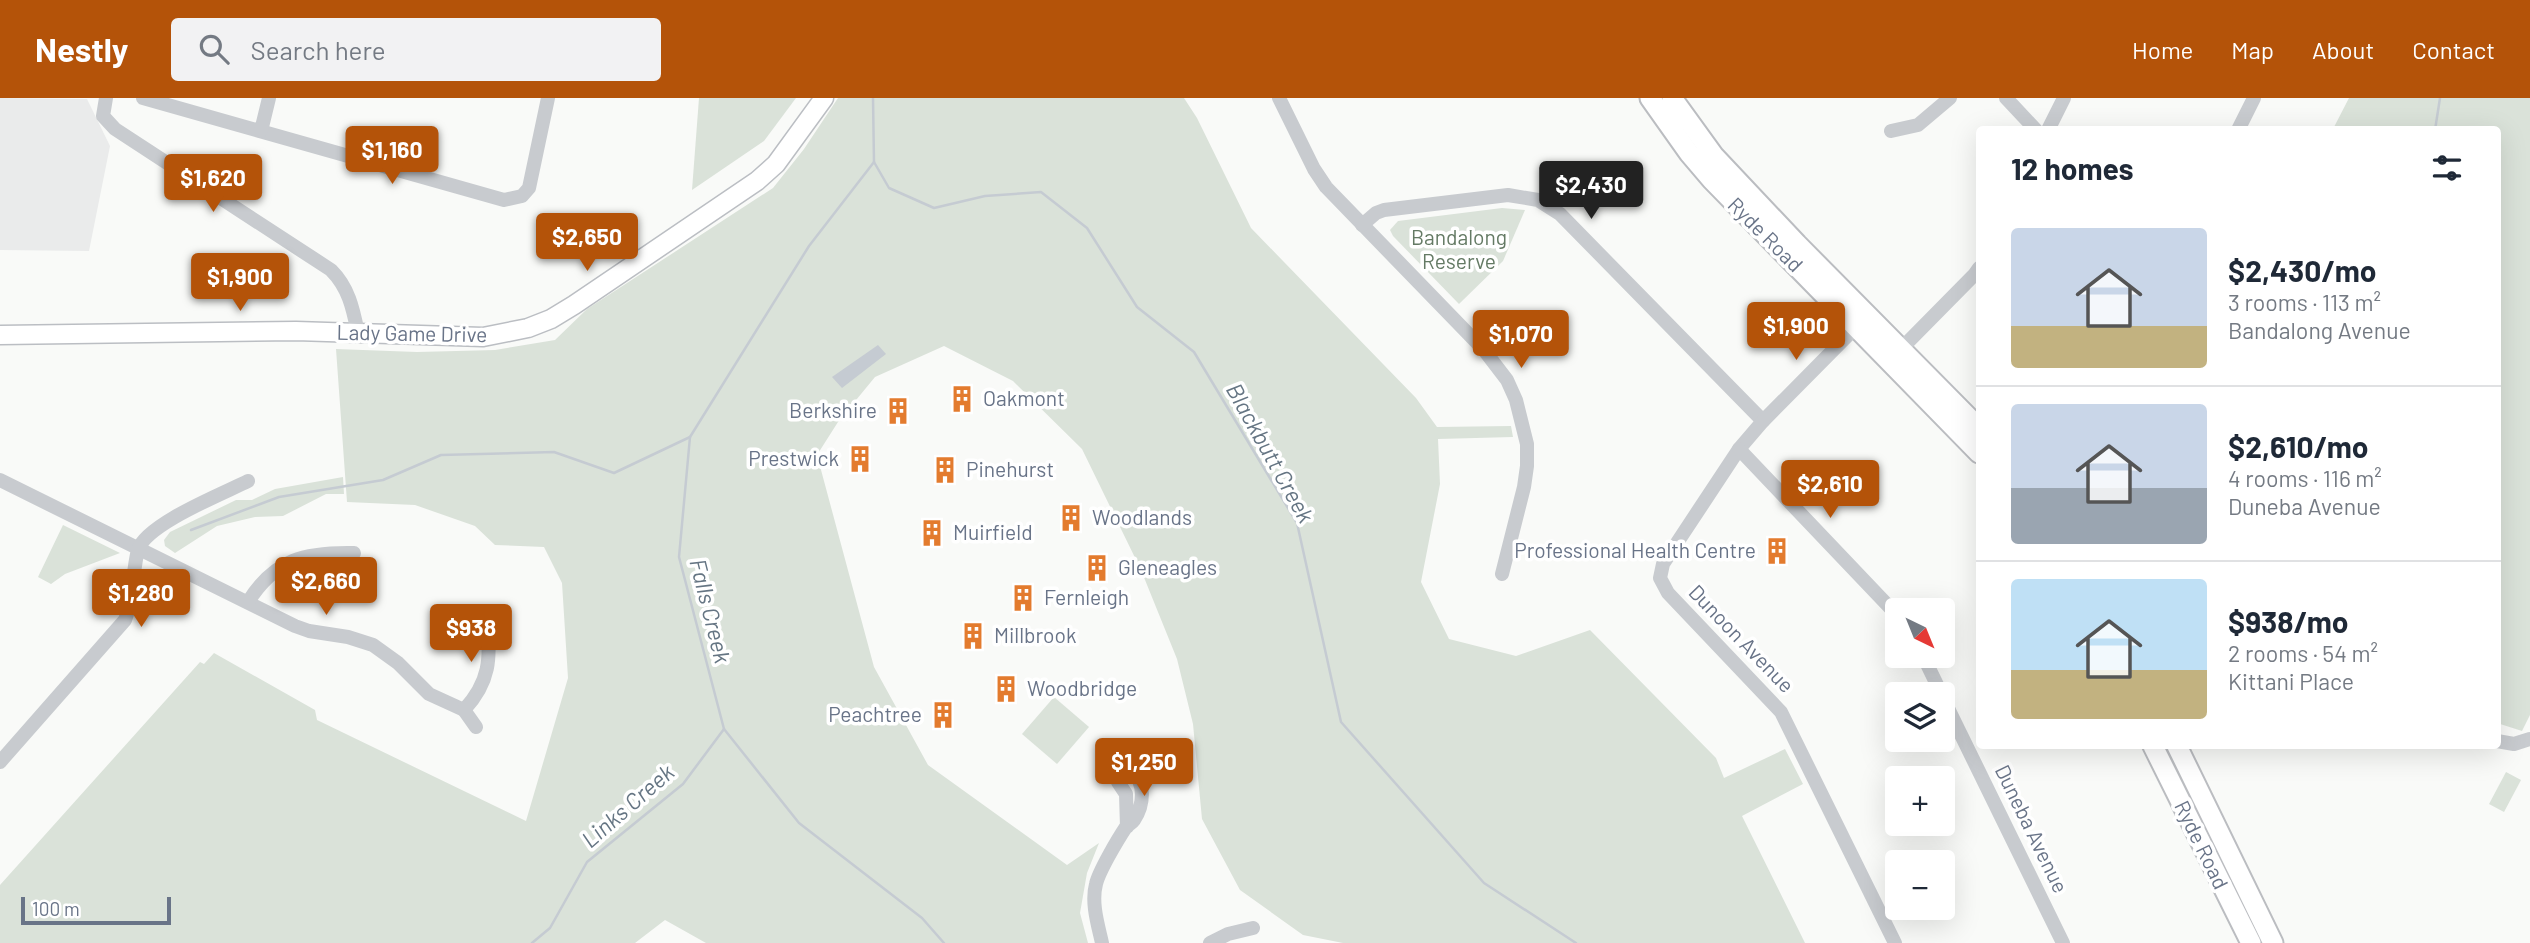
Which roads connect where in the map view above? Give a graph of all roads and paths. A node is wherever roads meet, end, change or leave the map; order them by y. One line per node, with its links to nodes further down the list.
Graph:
1 (106, 98): 20 (street)
2 (143, 98): 15 (street)
3 (269, 98): 15 (street)
4 (548, 98): 15 (street)
5 (824, 98): 20 (main road, Lady Game Drive)
6 (1279, 98): 17 (street)
7 (1950, 98): 16 (street)
8 (2006, 98): 12 (street)
9 (2064, 98): 13 (street)
10 (2254, 98): 14 (street)
11 (1655, 99): 19 (highway, Ryde Road); 22 (highway, Ryde Road)
12 (2032, 126)
13 (2050, 126)
14 (2240, 126)
15 (261, 131)
16 (1891, 131)
17 (1362, 225): 23 (street); 31 (street)
18 (1976, 273): 22 (street)
19 (1856, 327): 23 (street, Dunoon Avenue); 26 (highway, Ryde Road)
20 (358, 333): 21 (main road, Lady Game Drive)
21 (0, 335)
22 (1902, 348): 24 (highway, Ryde Road)
23 (1763, 421): 25 (street, Dunoon Avenue)
24 (1976, 425)
25 (1739, 449): 32 (street); 48 (street, Dunoon Avenue)
26 (1976, 450)
27 (0, 480): 29 (street)
28 (248, 481): 29 (street)
29 (138, 549): 33 (street); 42 (street)
30 (354, 553): 33 (street)
31 (1502, 574)
32 (1885, 601)
33 (248, 602): 35 (street)
34 (487, 622): 35 (street)
35 (464, 710): 37 (street)
36 (1955, 722): 49 (street, Duneba Avenue)
37 (476, 727)
38 (2501, 742): 39 (street)
39 (2527, 745)
40 (2154, 749): 50 (highway, Ryde Road)
41 (2178, 749): 45 (highway, Ryde Road)
42 (0, 762)
43 (1127, 827): 46 (street)
44 (1253, 928): 47 (street)
45 (2271, 938): 50 (street)
46 (1102, 943)
47 (1210, 943)
48 (1895, 943)
49 (2063, 943)
50 (2250, 943)

